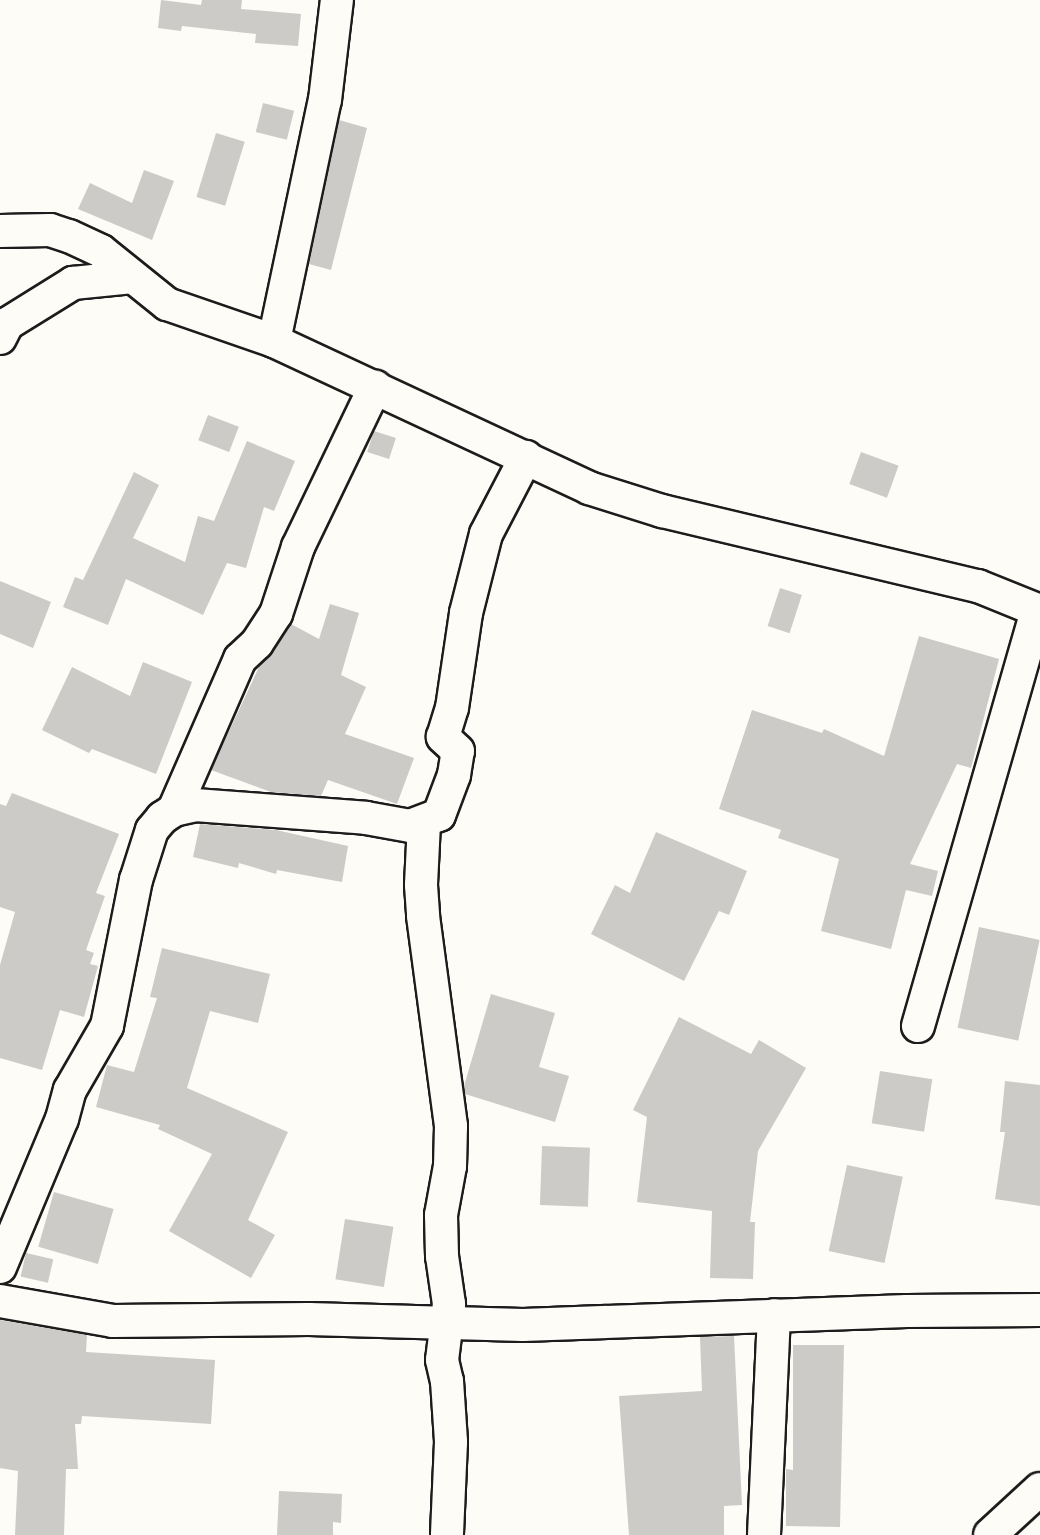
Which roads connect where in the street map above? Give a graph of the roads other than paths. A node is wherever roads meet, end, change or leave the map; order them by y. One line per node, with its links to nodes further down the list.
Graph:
1 (337, 0): 5 (street)
2 (0, 231): 3 (street)
3 (132, 277): 4 (street); 5 (street)
4 (0, 338)
5 (274, 341): 6 (street)
6 (375, 387): 7 (street); 9 (street)
7 (526, 457): 8 (street); 10 (street)
8 (1038, 610): 11 (street)
9 (174, 810): 10 (street); 12 (street)
10 (424, 823): 16 (street)
11 (918, 1026)
12 (0, 1267)
13 (0, 1301): 16 (street)
14 (1040, 1310): 15 (street)
15 (774, 1315): 16 (street); 19 (street)
16 (447, 1324): 18 (street)
17 (1040, 1489): 20 (street)
18 (447, 1535)
19 (764, 1535)
20 (990, 1535)

